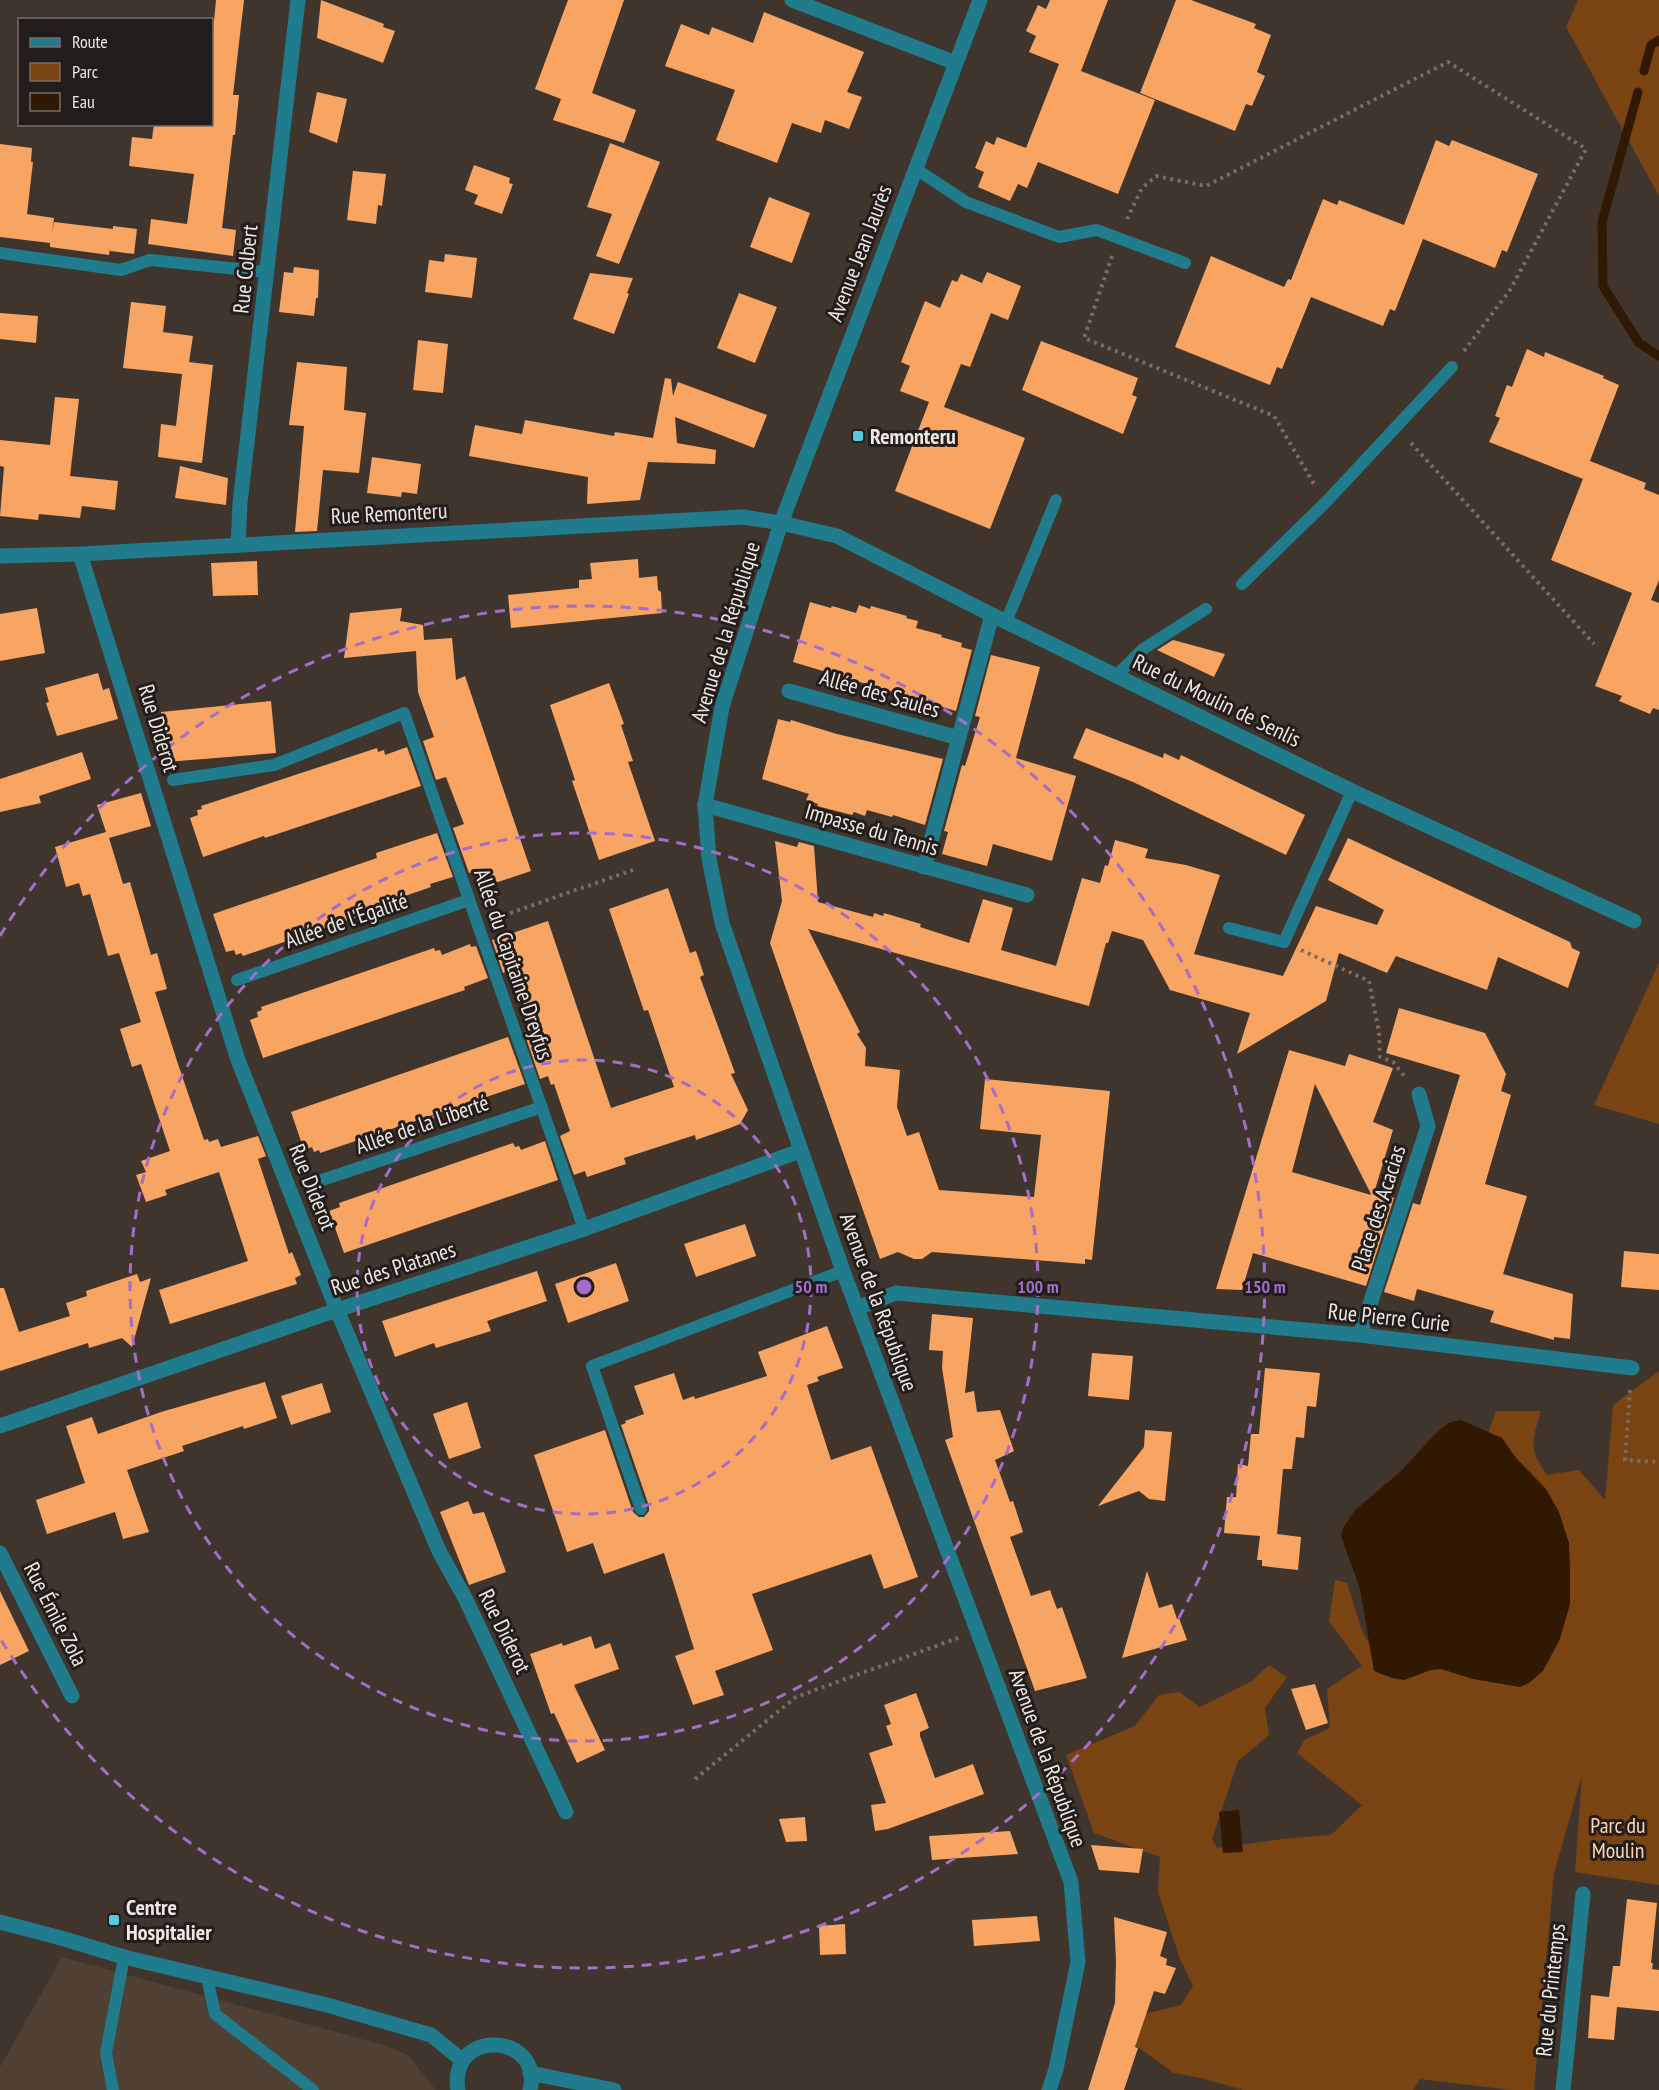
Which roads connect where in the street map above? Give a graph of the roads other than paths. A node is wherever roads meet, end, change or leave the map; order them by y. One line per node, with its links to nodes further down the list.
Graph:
1 (298, 0): 8 (street, Rue Colbert)
2 (792, 0): 4 (street)
3 (980, 0): 4 (street, Avenue Jean Jaurès)
4 (956, 63): 5 (street, Avenue Jean Jaurès)
5 (916, 169): 7 (lane); 11 (street, Avenue Jean Jaurès)
6 (0, 253): 8 (lane)
7 (1185, 263)
8 (267, 272): 12 (street, Rue Colbert)
9 (1452, 366): 15 (lane)
10 (1056, 500): 17 (lane)
11 (781, 523): 12 (street, Rue Remonteru); 17 (street, Rue du Moulin de Senlis); 23 (street, Avenue de la République)
12 (238, 544): 13 (street, Rue Remonteru)
13 (80, 554): 14 (street, Rue Remonteru); 37 (street, Rue Diderot)
14 (0, 556)
15 (1242, 584)
16 (1206, 609): 18 (lane)
17 (999, 619): 18 (street, Rue du Moulin de Senlis); 20 (street, Allée des Saules)
18 (1116, 676): 22 (street, Rue du Moulin de Senlis)
19 (789, 691): 20 (street, Allée des Saules)
20 (959, 738): 24 (street, Allée des Saules)
21 (173, 780): 26 (lane, Allée du Capitaine Dreyfus)
22 (1352, 791): 27 (street, Rue du Moulin de Senlis); 28 (lane)
23 (705, 805): 24 (street, Impasse du Tennis); 32 (street, Avenue de la République)
24 (924, 867): 25 (street, Impasse du Tennis)
25 (1027, 895)
26 (470, 900): 29 (lane, Allée de l'Égalité); 31 (lane, Allée du Capitaine Dreyfus)
27 (1634, 921)
28 (1229, 928)
29 (237, 980)
30 (1419, 1094): 38 (street, Place des Acacias)
31 (542, 1107): 33 (lane, Allée de la Liberté); 34 (lane, Allée du Capitaine Dreyfus)
32 (800, 1150): 34 (street, Rue des Platanes); 35 (street, Avenue de la République)
33 (316, 1182)
34 (584, 1229): 37 (street, Rue des Platanes)
35 (843, 1271): 36 (street, Avenue de la République); 41 (lane)
36 (857, 1308): 38 (street, Rue Pierre Curie); 56 (street, Avenue de la République)
37 (337, 1310): 40 (street, Rue des Platanes); 44 (street, Rue Diderot)
38 (1360, 1335): 39 (street, Rue Pierre Curie)
39 (1632, 1368)
40 (0, 1426)
41 (641, 1509)
42 (0, 1553): 43 (street, Rue Émile Zola)
43 (72, 1696)
44 (566, 1812)
45 (1582, 1894): 57 (street, Rue du Printemps)
46 (0, 1922): 47 (street)
47 (124, 1958): 48 (street); 51 (lane)
48 (207, 1977): 49 (street); 52 (lane)
49 (463, 2061): 50 (street); 53 (street)
50 (530, 2073): 54 (street); 55 (street)
51 (112, 2090)
52 (313, 2090)
53 (457, 2090)
54 (530, 2090)
55 (614, 2090)
56 (1049, 2090)
57 (1563, 2090)

